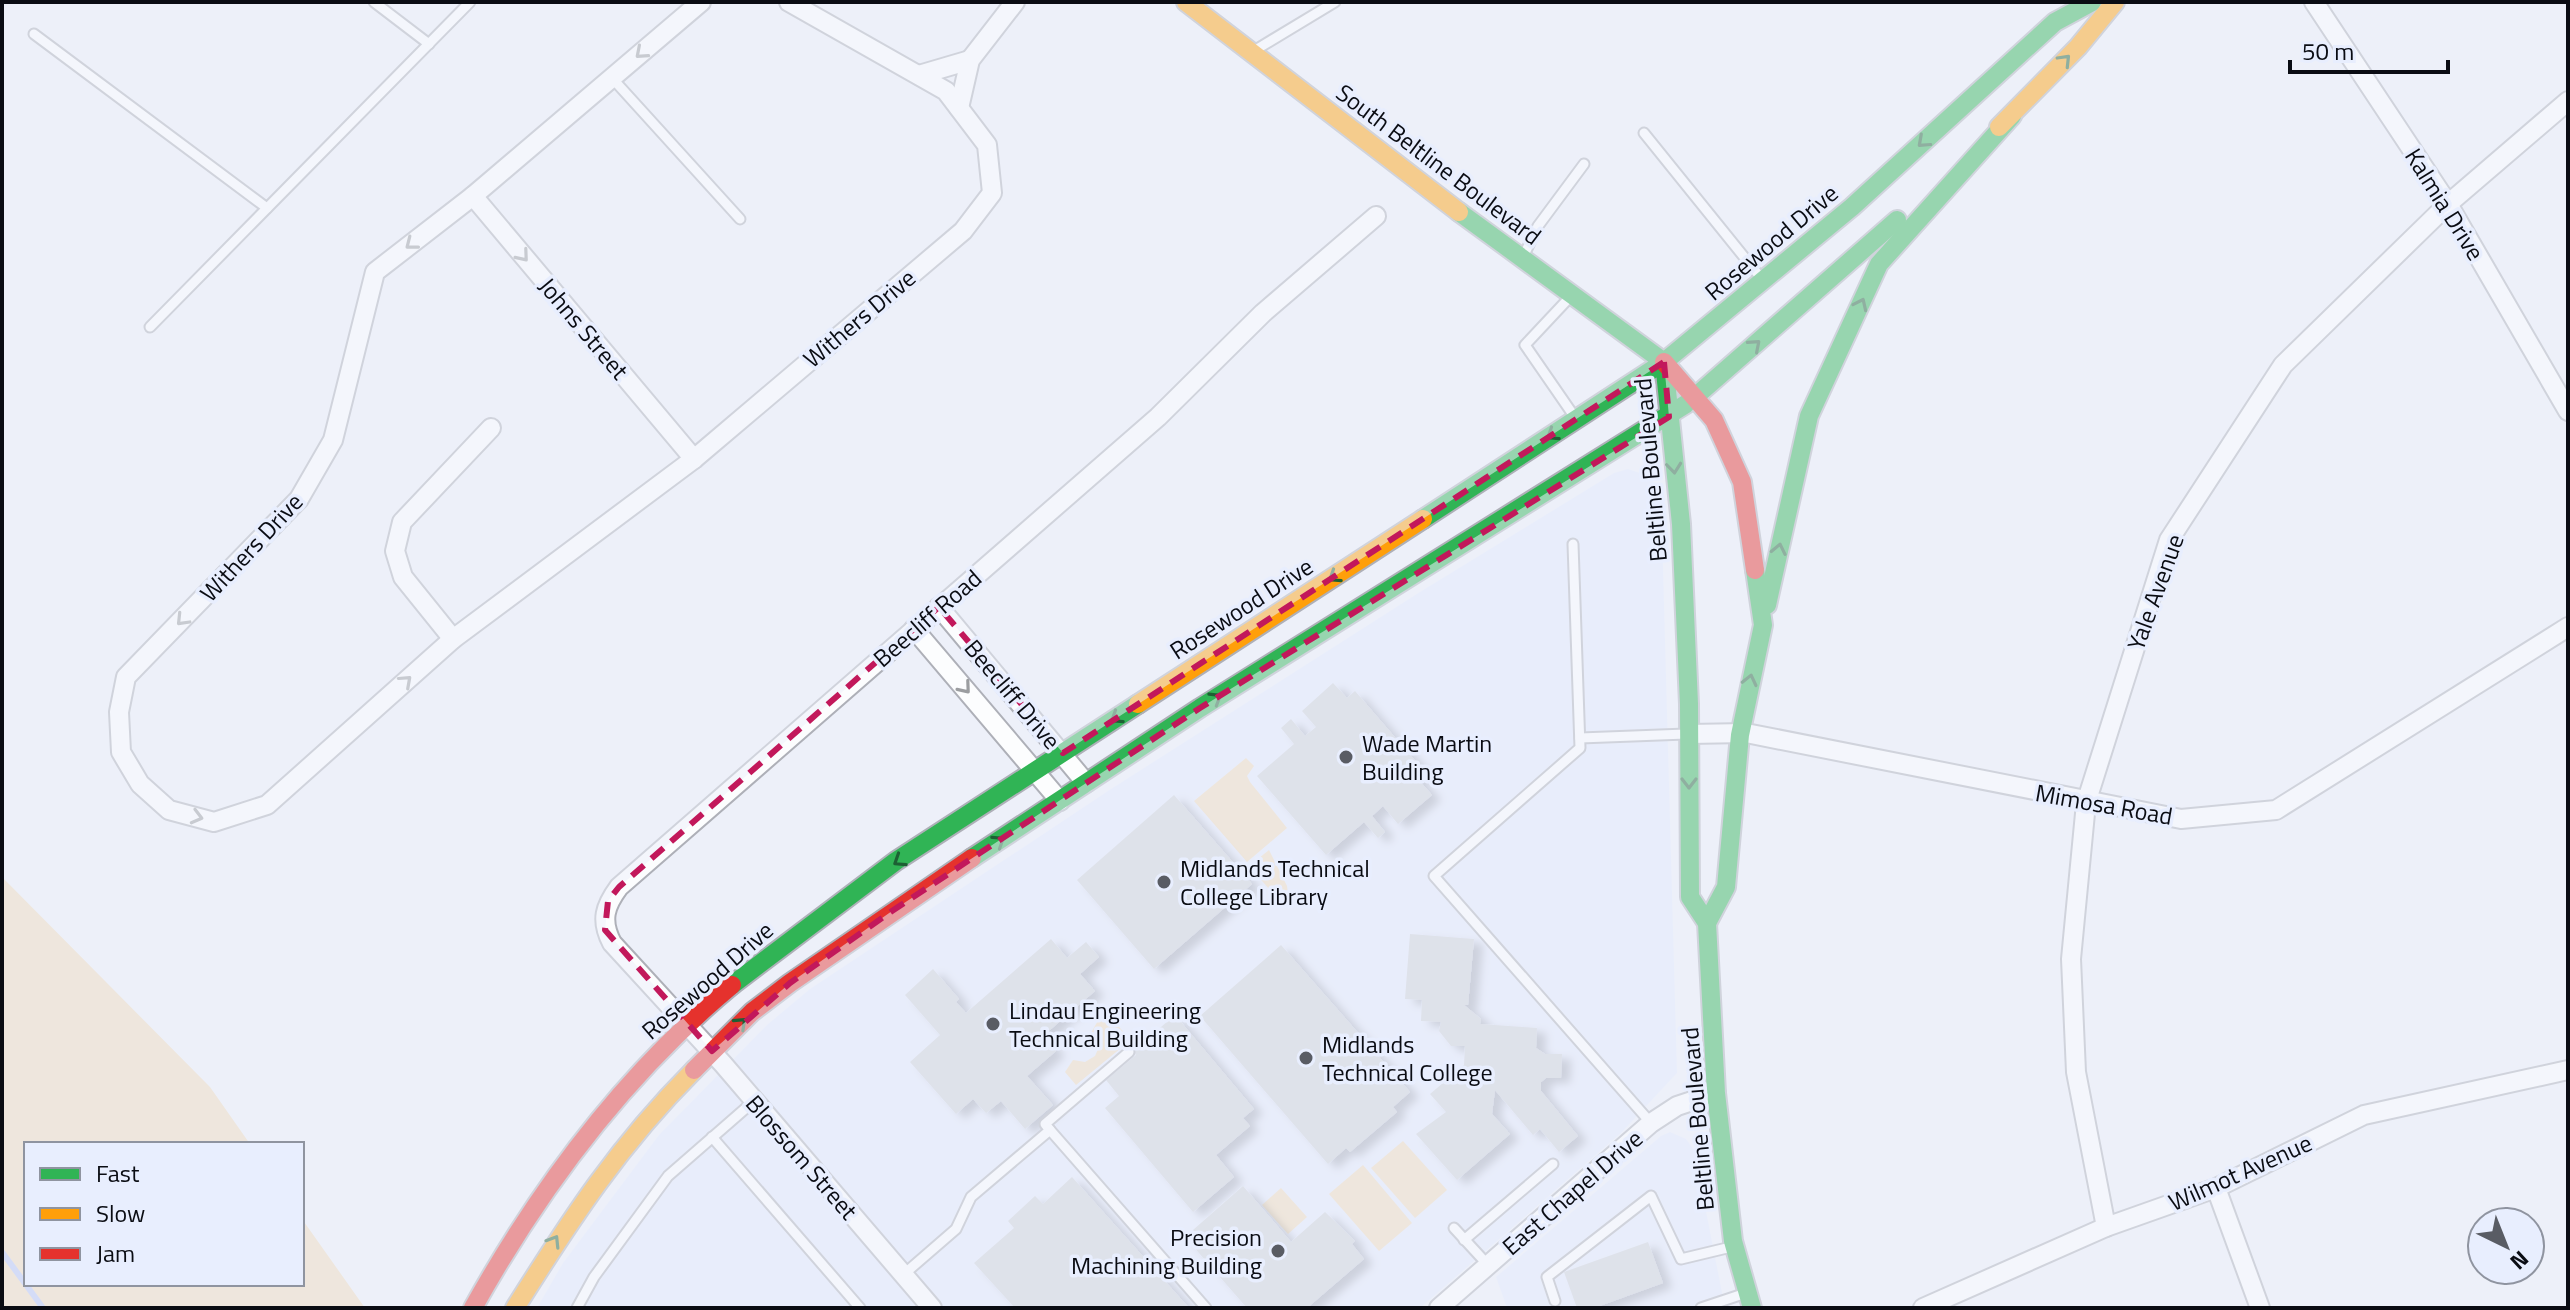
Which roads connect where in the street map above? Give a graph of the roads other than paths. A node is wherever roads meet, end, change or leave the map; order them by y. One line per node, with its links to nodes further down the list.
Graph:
1 (374, 2): 12 (lane)
2 (470, 2): 12 (lane)
3 (701, 2): 16 (street, Withers Drive, one-way to 16)
4 (789, 2): 15 (street, Withers Drive)
5 (1015, 2): 14 (street)
6 (1186, 2): 13 (main road, South Beltline Boulevard)
7 (1335, 2): 13 (lane)
8 (2092, 2): 28 (main road, Rosewood Drive, one-way to 28)
9 (2115, 2): 19 (main road, one-way to 9)
10 (2314, 2): 23 (street, Kalmia Drive)
11 (34, 34): 24 (lane)
12 (429, 44): 24 (lane)
13 (1254, 51): 27 (main road, South Beltline Boulevard)
14 (970, 60): 15 (street); 18 (street)
15 (919, 75): 18 (street, Withers Drive)
16 (612, 78): 22 (street, Withers Drive); 26 (lane)
17 (2568, 101): 23 (street, Yale Avenue)
18 (959, 108): 37 (street, Withers Drive)
19 (2012, 116): 32 (main road, one-way to 19); 40 (main road, one-way to 19)
20 (1644, 133): 28 (lane)
21 (1584, 164): 27 (lane)
22 (473, 196): 37 (street, Johns Street, one-way to 37); 43 (street, Withers Drive, one-way to 43)
23 (2448, 204): 33 (street, Kalmia Drive); 51 (street, Yale Avenue)
24 (267, 208): 30 (lane)
25 (1376, 216): 39 (street, Beecliff Road)
26 (740, 219)
27 (1522, 258): 29 (main road, South Beltline Boulevard)
28 (1763, 281): 31 (main road, Rosewood Drive)
29 (1572, 295): 31 (main road, South Beltline Boulevard); 35 (lane)
30 (150, 327)
31 (1664, 362): 32 (main road, Beltline Boulevard); 34 (main road, Beltline Boulevard); 35 (main road, Rosewood Drive)
32 (1696, 396): 34 (main road); 40 (main road, Beltline Boulevard)
33 (2568, 411)
34 (1669, 417): 45 (main road, Beltline Boulevard, one-way to 45); 49 (main road, one-way to 34)
35 (1576, 419): 47 (main road, Rosewood Drive, one-way to 47)
36 (491, 428): 43 (street)
37 (694, 459): 43 (street, Withers Drive)
38 (1573, 544): 46 (lane)
39 (939, 607): 42 (street, Beecliff Road); 47 (street, Beecliff Drive)
40 (1763, 625): 44 (main road, Beltline Boulevard, one-way to 40)
41 (2568, 627): 51 (street, Mimosa Road)
42 (914, 629): 48 (street, Beecliff Drive, one-way to 48); 53 (street, Beecliff Road)
43 (453, 639)
44 (1740, 733): 45 (street, Mimosa Road); 51 (street, Mimosa Road); 52 (main road, Beltline Boulevard)
45 (1689, 734): 46 (lane); 52 (main road, Beltline Boulevard, one-way to 52)
46 (1580, 738): 59 (lane)
47 (1063, 753): 48 (main road, Rosewood Drive); 49 (street, Beecliff Drive)
48 (1036, 771): 50 (street, Beecliff Drive); 53 (main road, Rosewood Drive, one-way to 53)
49 (1086, 783): 50 (main road)
50 (1060, 801): 54 (main road, one-way to 50)
51 (2086, 803): 64 (street, Yale Avenue)
52 (1707, 923): 57 (main road, Beltline Boulevard)
53 (687, 1025): 54 (street, Beecliff Road); 72 (main road, Rosewood Drive)
54 (706, 1045): 58 (street, Blossom Street); 73 (main road, one-way to 54)
55 (1129, 1052): 60 (lane)
56 (2568, 1070): 63 (street, Wilmot Avenue)
57 (1716, 1093): 59 (street, East Chapel Drive); 67 (main road, Beltline Boulevard)
58 (754, 1101): 61 (lane); 69 (street, Blossom Street)
59 (1651, 1123): 68 (street, East Chapel Drive)
60 (1050, 1130): 69 (lane); 77 (lane)
61 (712, 1137): 74 (lane); 75 (lane)
62 (1553, 1164): 66 (lane)
63 (2216, 1188): 64 (street, Wilmot Avenue); 81 (street)
64 (2106, 1227): 80 (street, Wilmot Avenue)
65 (1454, 1228): 66 (lane)
66 (1464, 1240): 68 (lane)
67 (1735, 1246): 70 (main road, Beltline Boulevard); 71 (lane)
68 (1488, 1265): 78 (street, East Chapel Drive)
69 (903, 1275): 76 (street)
70 (1750, 1300): 79 (lane)
71 (1555, 1301)
72 (473, 1308)
73 (515, 1308)
74 (577, 1308)
75 (860, 1308)
76 (932, 1308)
77 (1206, 1308)
78 (1439, 1308)
79 (1701, 1308)
80 (1923, 1308)
81 (2260, 1308)

